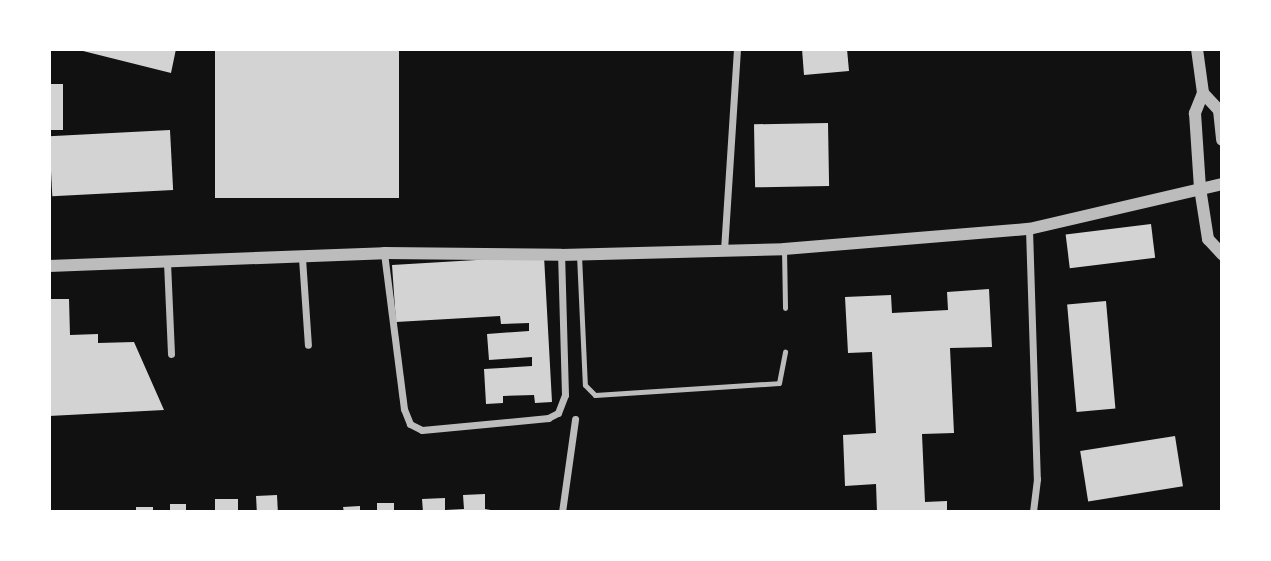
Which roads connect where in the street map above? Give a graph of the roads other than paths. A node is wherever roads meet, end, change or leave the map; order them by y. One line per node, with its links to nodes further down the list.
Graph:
1 (737, 49): 9 (street)
2 (1197, 49): 3 (street)
3 (1203, 93): 4 (street); 6 (street)
4 (1222, 140)
5 (1222, 184): 6 (street)
6 (1200, 188): 7 (street); 12 (street)
7 (1029, 229): 8 (street); 23 (street)
8 (784, 249): 9 (street); 17 (lane)
9 (724, 250): 11 (street)
10 (384, 253): 13 (street); 13 (street); 14 (street)
11 (579, 254): 13 (street); 19 (lane)
12 (1222, 254)
13 (561, 255)
14 (302, 258): 15 (street); 18 (street)
15 (167, 262): 16 (street); 20 (street)
16 (49, 266)
17 (785, 308)
18 (308, 345)
19 (785, 352)
20 (171, 354)
21 (575, 419): 22 (street)
22 (562, 512)
23 (1033, 512)

